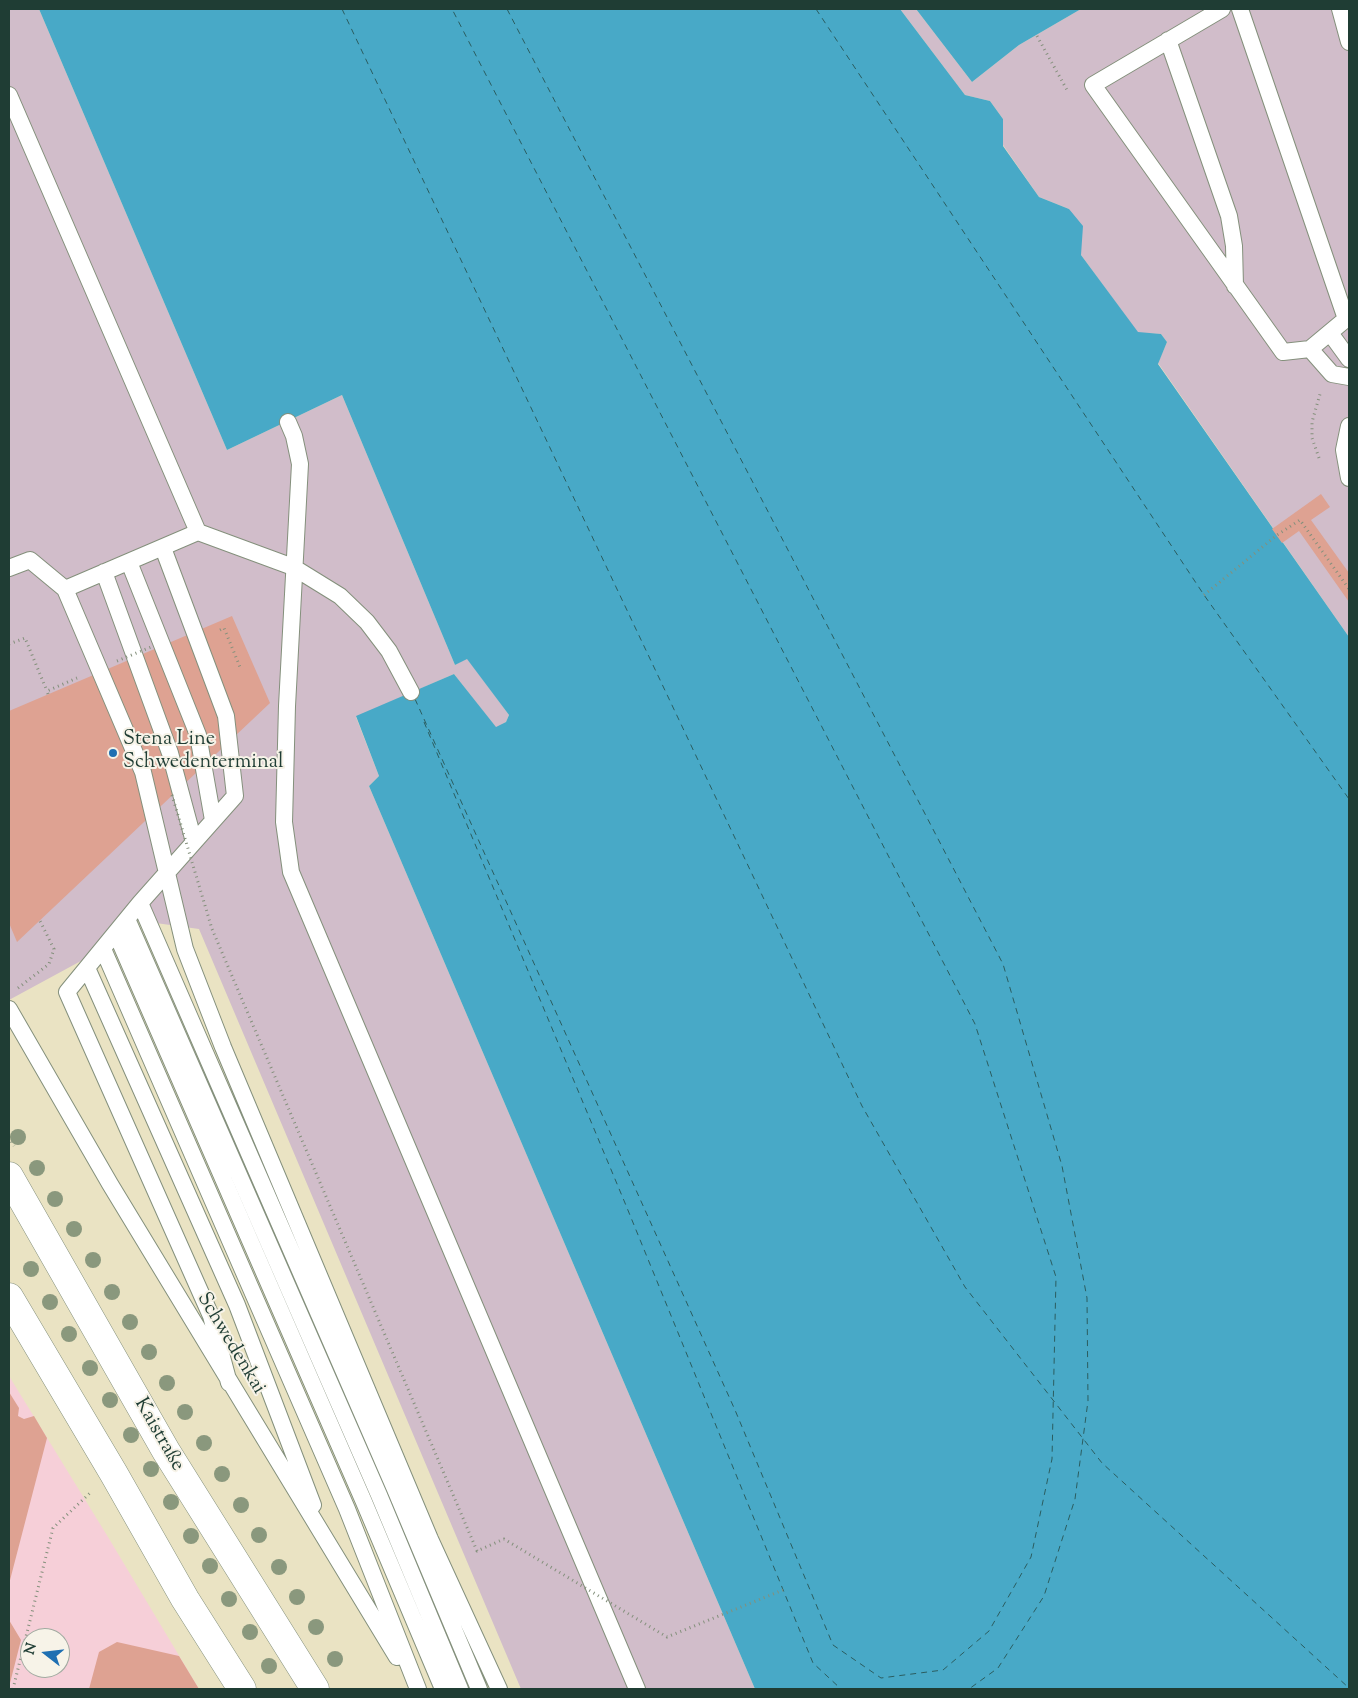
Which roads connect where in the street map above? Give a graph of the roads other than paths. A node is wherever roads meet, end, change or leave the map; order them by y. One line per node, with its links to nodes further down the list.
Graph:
1 (1222, 9): 4 (lane)
2 (1240, 9): 8 (lane)
3 (1340, 9): 5 (lane)
4 (1168, 40): 7 (lane); 7 (lane)
5 (1349, 42)
6 (9, 95): 15 (lane)
7 (1235, 286): 9 (lane)
8 (1330, 333): 9 (lane); 10 (lane)
9 (1310, 349): 11 (lane)
10 (1349, 359)
11 (1349, 372)
12 (288, 422): 18 (lane)
13 (1349, 426): 14 (lane)
14 (1349, 478)
15 (198, 532): 16 (lane); 18 (lane)
16 (163, 548): 17 (lane); 23 (lane)
17 (129, 562): 20 (lane); 23 (lane)
18 (293, 567): 22 (lane); 43 (lane)
19 (9, 568): 21 (lane)
20 (104, 572): 21 (lane); 24 (lane)
21 (65, 589): 25 (lane)
22 (411, 692)
23 (213, 820): 24 (lane)
24 (194, 842): 25 (lane)
25 (167, 871): 26 (lane); 42 (lane)
26 (140, 903): 27 (lane); 41 (lane)
27 (127, 919): 28 (lane); 40 (lane)
28 (116, 933): 29 (lane); 39 (lane)
29 (103, 949): 30 (lane); 38 (lane)
30 (87, 968): 34 (lane); 35 (lane)
31 (11, 1013): 34 (lane, Schwedenkai)
32 (9, 1176): 37 (main road, Kaistraße)
33 (9, 1297): 36 (main road)
34 (228, 1383): 35 (lane, Schwedenkai)
35 (327, 1542): 38 (lane, Schwedenkai)
36 (242, 1689)
37 (315, 1689)
38 (417, 1689)
39 (442, 1689)
40 (460, 1689)
41 (479, 1689)
42 (499, 1689)
43 (637, 1689)

